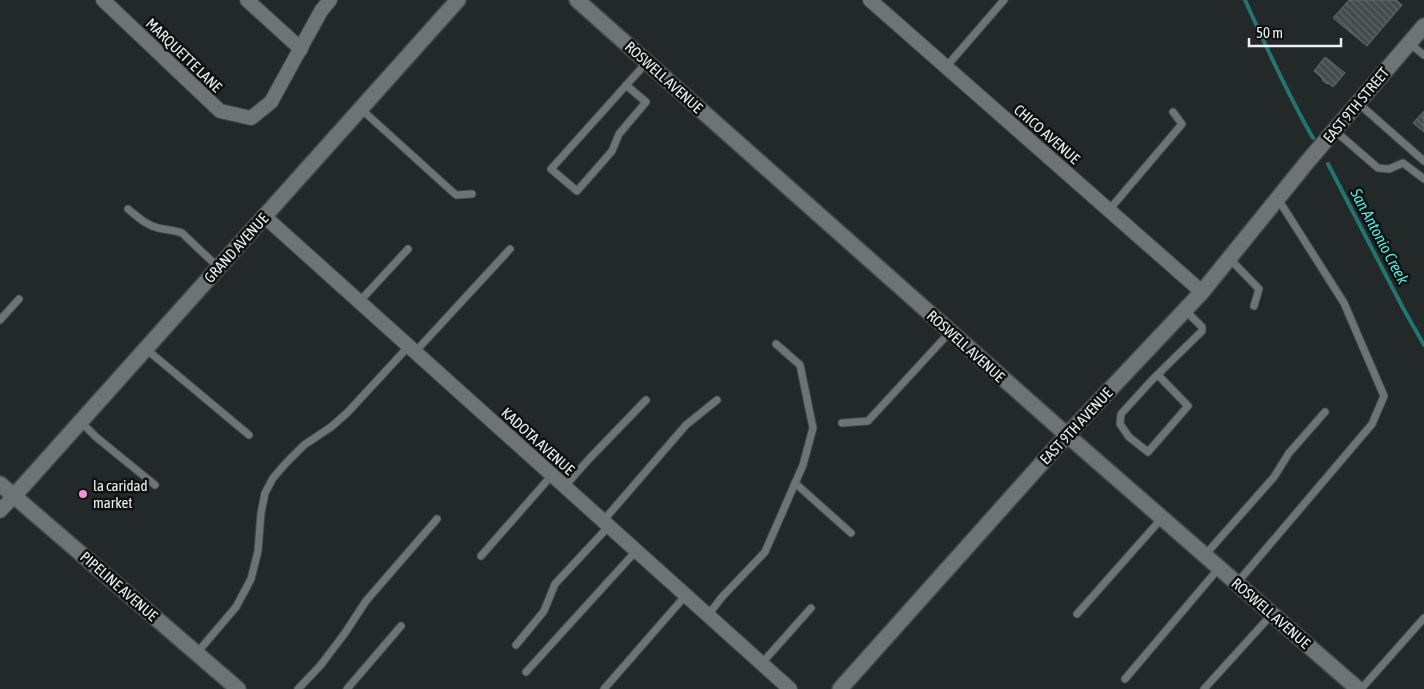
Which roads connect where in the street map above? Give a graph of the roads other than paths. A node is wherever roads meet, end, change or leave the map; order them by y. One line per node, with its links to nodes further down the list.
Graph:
1 (103, 0): 10 (street, MARQUETTE LANE)
2 (247, 0): 10 (street)
3 (330, 0): 10 (street)
4 (458, 0): 16 (street, GRAND AVENUE)
5 (577, 0): 12 (street, ROSWELL AVENUE)
6 (870, 0): 13 (street, CHICO AVENUE)
7 (1004, 0): 13 (lane)
8 (1424, 26): 9 (street, EAST 9TH STREET)
9 (1409, 43): 11 (lane); 15 (street, EAST 9TH STREET)
10 (301, 49)
11 (1424, 55)
12 (647, 62): 14 (lane); 37 (street, ROSWELL AVENUE)
13 (946, 67): 25 (street, CHICO AVENUE)
14 (626, 85): 14 (lane)
15 (1358, 103): 18 (street, EAST 9TH STREET); 20 (lane)
16 (361, 108): 22 (lane); 26 (street, GRAND AVENUE)
17 (1173, 112): 25 (lane)
18 (1334, 130): 19 (street, EAST 9TH STREET); 21 (lane)
19 (1308, 161): 23 (street, EAST 9TH AVENUE)
20 (1424, 161)
21 (1424, 180)
22 (472, 194)
23 (1278, 199): 29 (street, EAST 9TH AVENUE); 64 (lane)
24 (128, 209): 30 (lane)
25 (1109, 210): 31 (street, CHICO AVENUE)
26 (264, 216): 30 (street, GRAND AVENUE); 33 (street, KADOTA AVENUE)
27 (408, 249): 33 (lane)
28 (510, 249): 40 (lane)
29 (1230, 258): 31 (street, EAST 9TH AVENUE); 34 (lane)
30 (218, 267): 39 (street, GRAND AVENUE)
31 (1202, 292): 35 (street, EAST 9TH AVENUE)
32 (19, 299): 36 (lane)
33 (359, 302): 40 (street, KADOTA AVENUE)
34 (1254, 306)
35 (1185, 310): 41 (lane); 48 (street, EAST 9TH AVENUE)
36 (0, 320)
37 (950, 332): 46 (lane); 48 (street, ROSWELL AVENUE)
38 (776, 344): 50 (lane)
39 (145, 349): 45 (street, GRAND AVENUE); 47 (lane)
40 (412, 349): 49 (street, KADOTA AVENUE); 73 (lane)
41 (1158, 375): 41 (lane)
42 (646, 400): 53 (lane)
43 (717, 400): 58 (lane)
44 (1325, 412): 61 (lane)
45 (80, 422): 52 (lane); 54 (street, GRAND AVENUE)
46 (842, 424)
47 (249, 435)
48 (1067, 435): 56 (street, ROSWELL AVENUE); 82 (street, EAST 9TH AVENUE)
49 (552, 475): 53 (street, KADOTA AVENUE); 62 (lane)
50 (795, 483): 59 (lane); 69 (lane)
51 (0, 484): 54 (street, PIPELINE AVENUE)
52 (155, 485)
53 (564, 486): 58 (street, KADOTA AVENUE)
54 (14, 496): 55 (street); 73 (street, PIPELINE AVENUE)
55 (0, 511)
56 (1162, 518): 61 (street, ROSWELL AVENUE); 67 (lane)
57 (437, 519): 78 (lane)
58 (606, 524): 60 (street, KADOTA AVENUE); 72 (lane)
59 (851, 533)
60 (636, 551): 65 (street, KADOTA AVENUE); 75 (lane)
61 (1205, 555): 63 (street, ROSWELL AVENUE)
62 (481, 556)
63 (1220, 568): 64 (street, ROSWELL AVENUE); 76 (lane)
64 (1237, 584): 68 (street, ROSWELL AVENUE)
65 (686, 595): 69 (street, KADOTA AVENUE); 80 (lane)
66 (811, 608): 74 (lane)
67 (1077, 614)
68 (1272, 614): 83 (lane); 84 (street, ROSWELL AVENUE)
69 (708, 615): 74 (street, KADOTA AVENUE)
70 (1424, 618): 84 (lane)
71 (401, 626): 79 (lane)
72 (516, 645)
73 (196, 654): 77 (street, PIPELINE AVENUE)
74 (762, 664): 81 (street, KADOTA AVENUE)
75 (526, 672)
76 (1125, 679)
77 (238, 689)
78 (298, 689)
79 (347, 689)
80 (604, 689)
81 (790, 689)
82 (840, 689)
83 (1204, 689)
84 (1360, 689)

